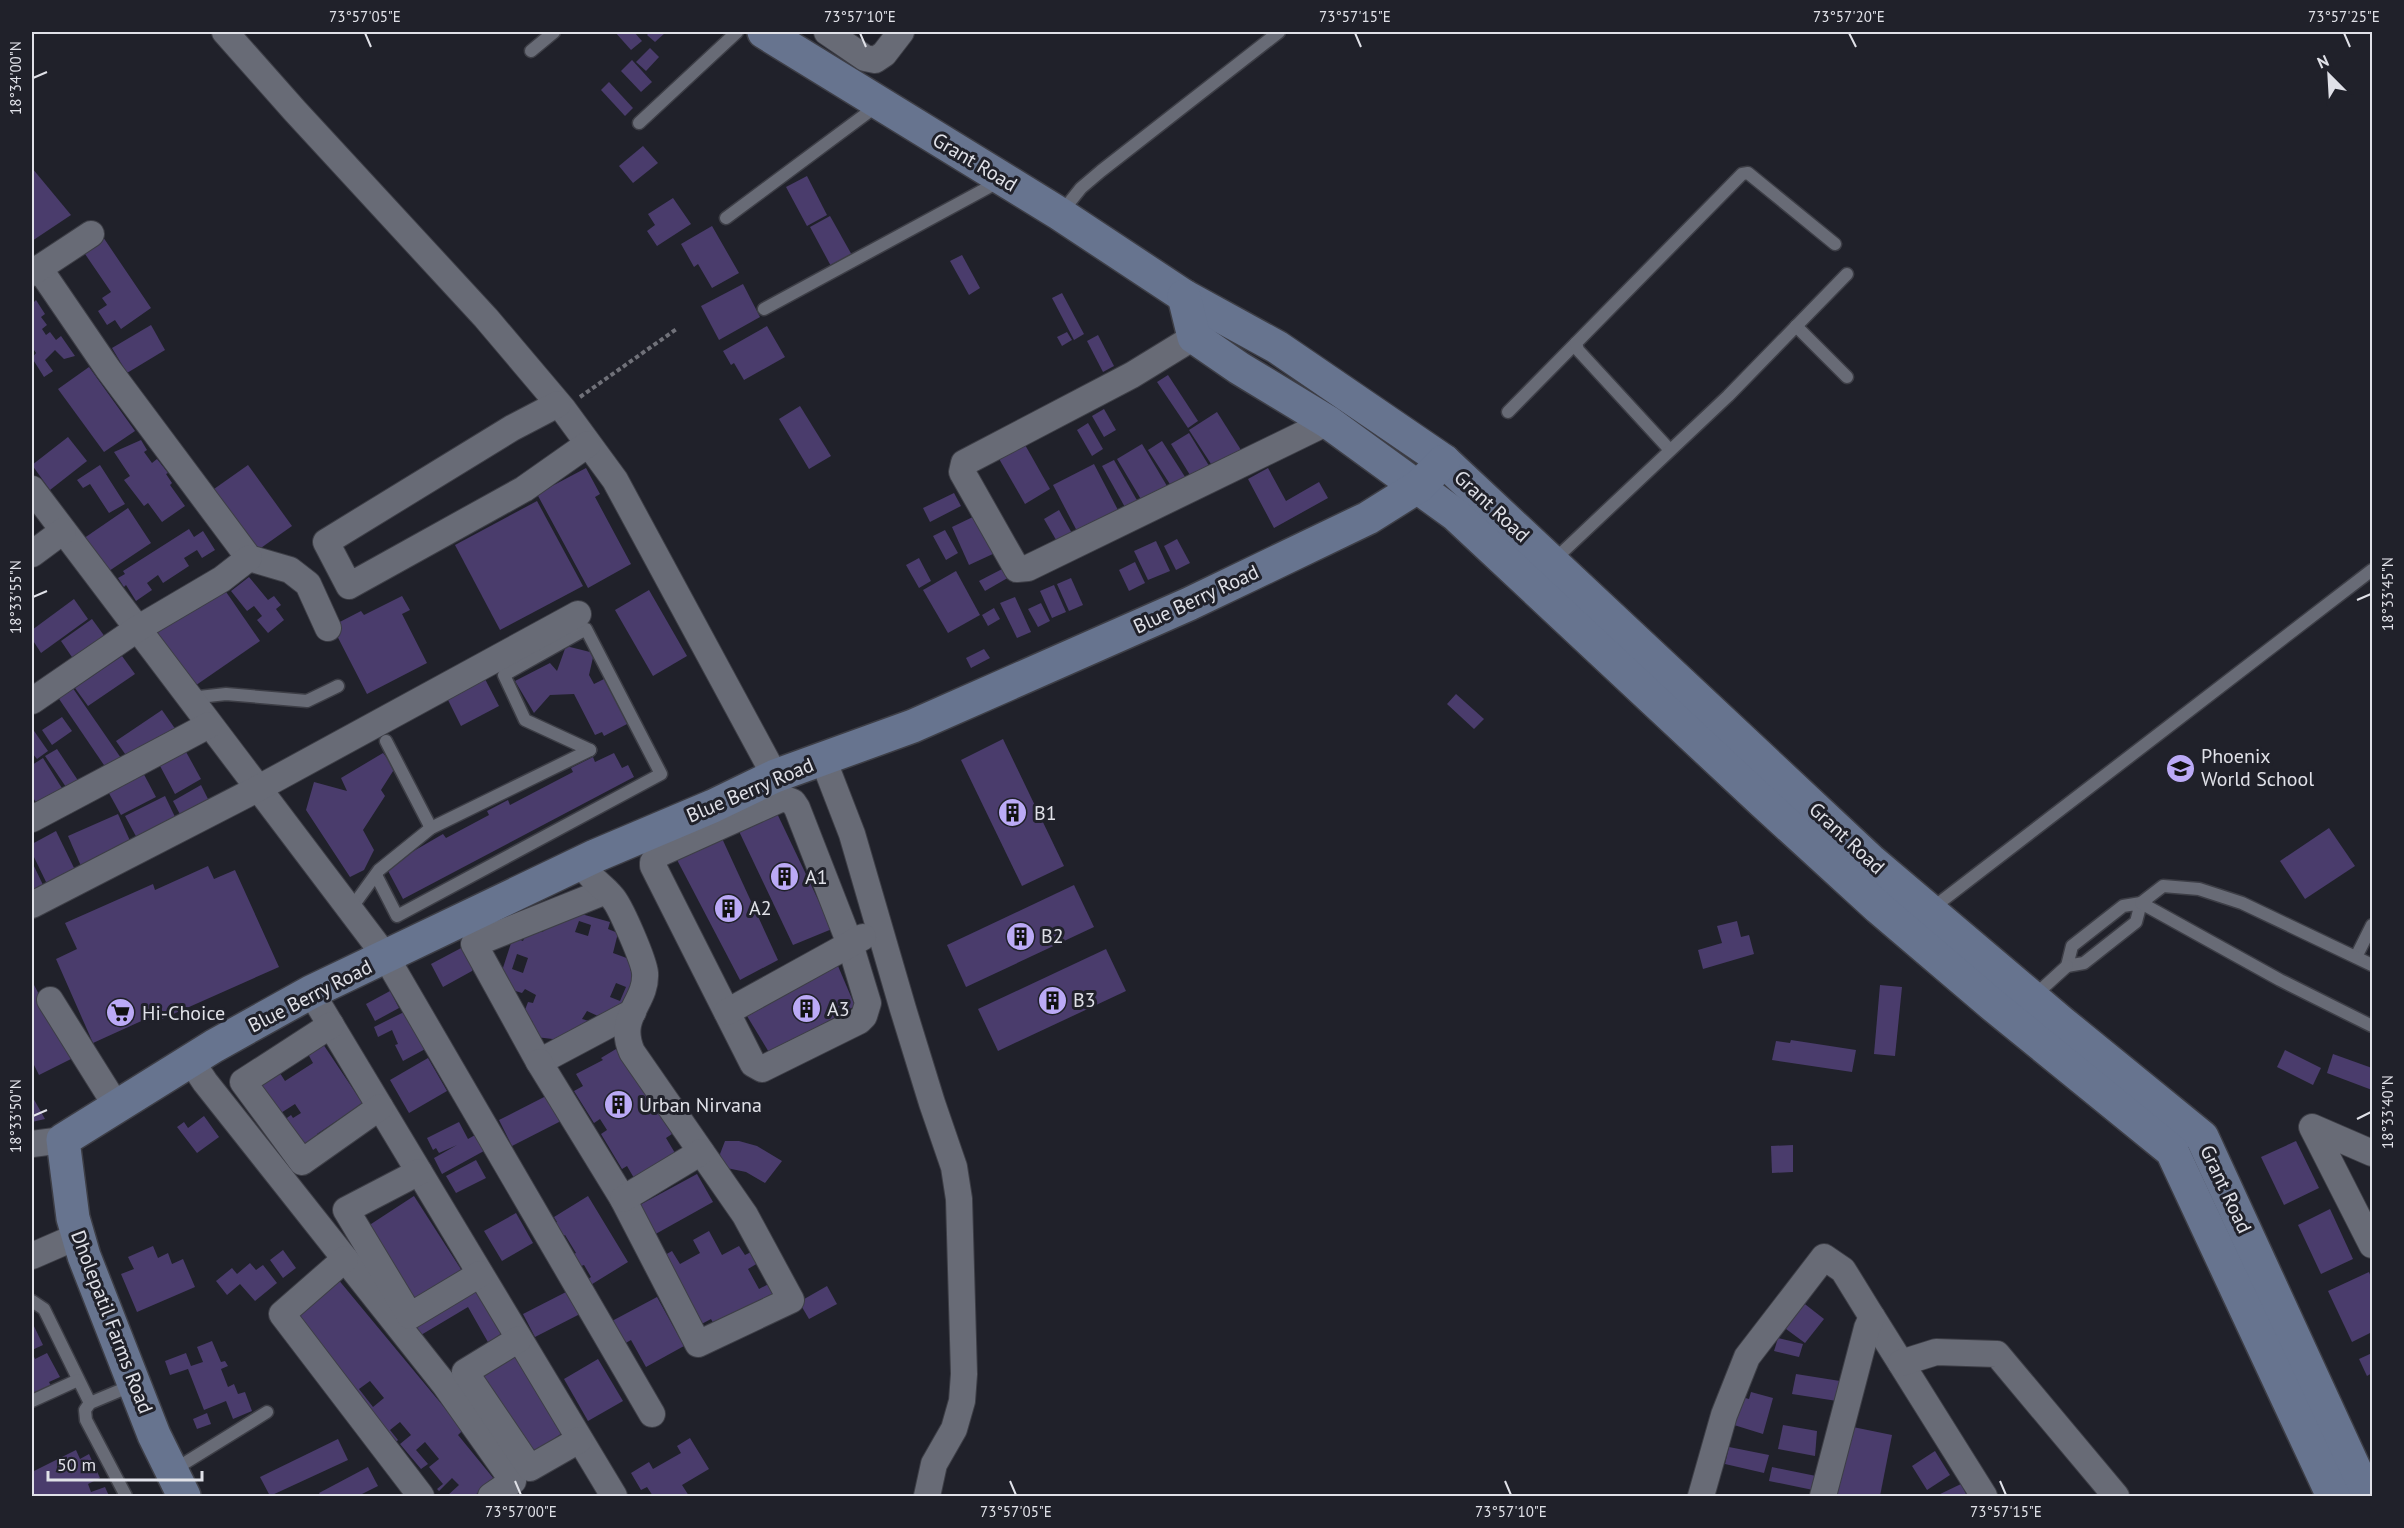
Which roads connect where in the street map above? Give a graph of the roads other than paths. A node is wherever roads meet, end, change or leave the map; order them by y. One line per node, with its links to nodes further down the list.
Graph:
1 (225, 32): 23 (street)
2 (554, 32): 8 (lane)
3 (737, 32): 10 (lane)
4 (764, 32): 9 (main road, Grant Road)
5 (827, 32): 6 (street)
6 (901, 32)
7 (1279, 32): 12 (lane)
8 (531, 51)
9 (879, 104): 11 (main road, Grant Road); 13 (lane)
10 (639, 123)
11 (1003, 179): 12 (main road, Grant Road); 18 (lane)
12 (1060, 214): 19 (main road, Grant Road)
13 (726, 218)
14 (91, 234): 16 (street)
15 (1835, 244): 21 (lane)
16 (35, 270): 33 (street)
17 (1847, 274): 20 (lane)
18 (764, 309)
19 (1205, 325): 25 (main road, Grant Road); 25 (street); 28 (main road, Grant Road)
20 (1796, 326): 22 (lane); 27 (lane)
21 (1576, 343): 24 (lane); 27 (lane)
22 (1847, 377)
23 (560, 406): 26 (street); 26 (street)
24 (1508, 412)
25 (1328, 422): 29 (main road, Grant Road)
26 (588, 444): 45 (street)
27 (1670, 450): 34 (lane)
28 (1444, 461): 29 (main road, Blue Berry Road); 34 (main road, Grant Road)
29 (1419, 486): 44 (main road, Blue Berry Road); 105 (main road, Grant Road)
30 (32, 489): 31 (street)
31 (63, 531): 32 (street); 38 (street)
32 (32, 554)
33 (249, 558): 37 (street); 38 (street)
34 (1552, 562): 55 (main road, Grant Road)
35 (2373, 570): 55 (lane)
36 (578, 614): 46 (street)
37 (328, 628)
38 (137, 629): 40 (street); 41 (street)
39 (338, 686): 40 (lane)
40 (189, 698): 42 (street)
41 (32, 700)
42 (209, 725): 46 (street); 47 (street)
43 (386, 741): 48 (lane)
44 (823, 759): 45 (main road, Blue Berry Road); 57 (street)
45 (775, 776): 49 (main road, Blue Berry Road)
46 (257, 789): 53 (street); 54 (street)
47 (32, 819)
48 (431, 828): 50 (lane); 50 (lane)
49 (588, 860): 51 (street); 59 (main road, Blue Berry Road)
50 (375, 875): 54 (lane)
51 (606, 891): 66 (street); 71 (street)
52 (2141, 903): 60 (lane); 62 (lane); 62 (lane); 69 (lane)
53 (32, 905)
54 (350, 910): 59 (street)
55 (1929, 911): 64 (main road, Grant Road)
56 (2373, 925): 60 (lane)
57 (879, 928): 58 (street); 100 (street)
58 (850, 944): 67 (street); 67 (street); 67 (street)
59 (386, 957): 63 (main road, Blue Berry Road); 93 (street)
60 (2356, 957): 61 (lane)
61 (2373, 965)
62 (2067, 966): 64 (lane)
63 (312, 992): 68 (street); 70 (main road, Blue Berry Road)
64 (2032, 998): 106 (main road, Grant Road)
65 (50, 1000): 72 (street)
66 (633, 1012): 71 (street); 75 (street)
67 (727, 1012)
68 (331, 1025): 73 (street); 73 (street)
69 (2373, 1026)
70 (191, 1061): 72 (main road, Blue Berry Road); 82 (street)
71 (539, 1062): 78 (street)
72 (117, 1107): 74 (main road, Blue Berry Road)
73 (380, 1107): 77 (street)
74 (47, 1142): 79 (main road, Dholepatil Farms Road)
75 (701, 1152): 78 (street); 78 (street)
76 (2373, 1153): 80 (street)
77 (419, 1172): 83 (street); 83 (street)
78 (623, 1199)
79 (78, 1236): 81 (street); 89 (main road, Dholepatil Farms Road)
80 (2373, 1245)
81 (32, 1256)
82 (345, 1259): 97 (street); 98 (street)
83 (480, 1274): 86 (street)
84 (32, 1301): 88 (lane)
85 (1872, 1317): 87 (street); 101 (street); 102 (street)
86 (519, 1339): 94 (street); 94 (street)
87 (1901, 1363): 103 (street); 104 (street)
88 (78, 1380): 90 (lane); 91 (lane)
89 (135, 1385): 91 (lane); 95 (main road, Dholepatil Farms Road)
90 (32, 1401)
91 (90, 1403): 96 (lane)
92 (267, 1412): 95 (lane)
93 (652, 1414)
94 (579, 1440): 99 (street)
95 (181, 1490)
96 (126, 1497)
97 (421, 1497)
98 (491, 1497)
99 (614, 1497)
100 (927, 1497)
101 (1701, 1497)
102 (1823, 1497)
103 (1984, 1497)
104 (2116, 1497)
105 (2333, 1497)
106 (2367, 1497)

